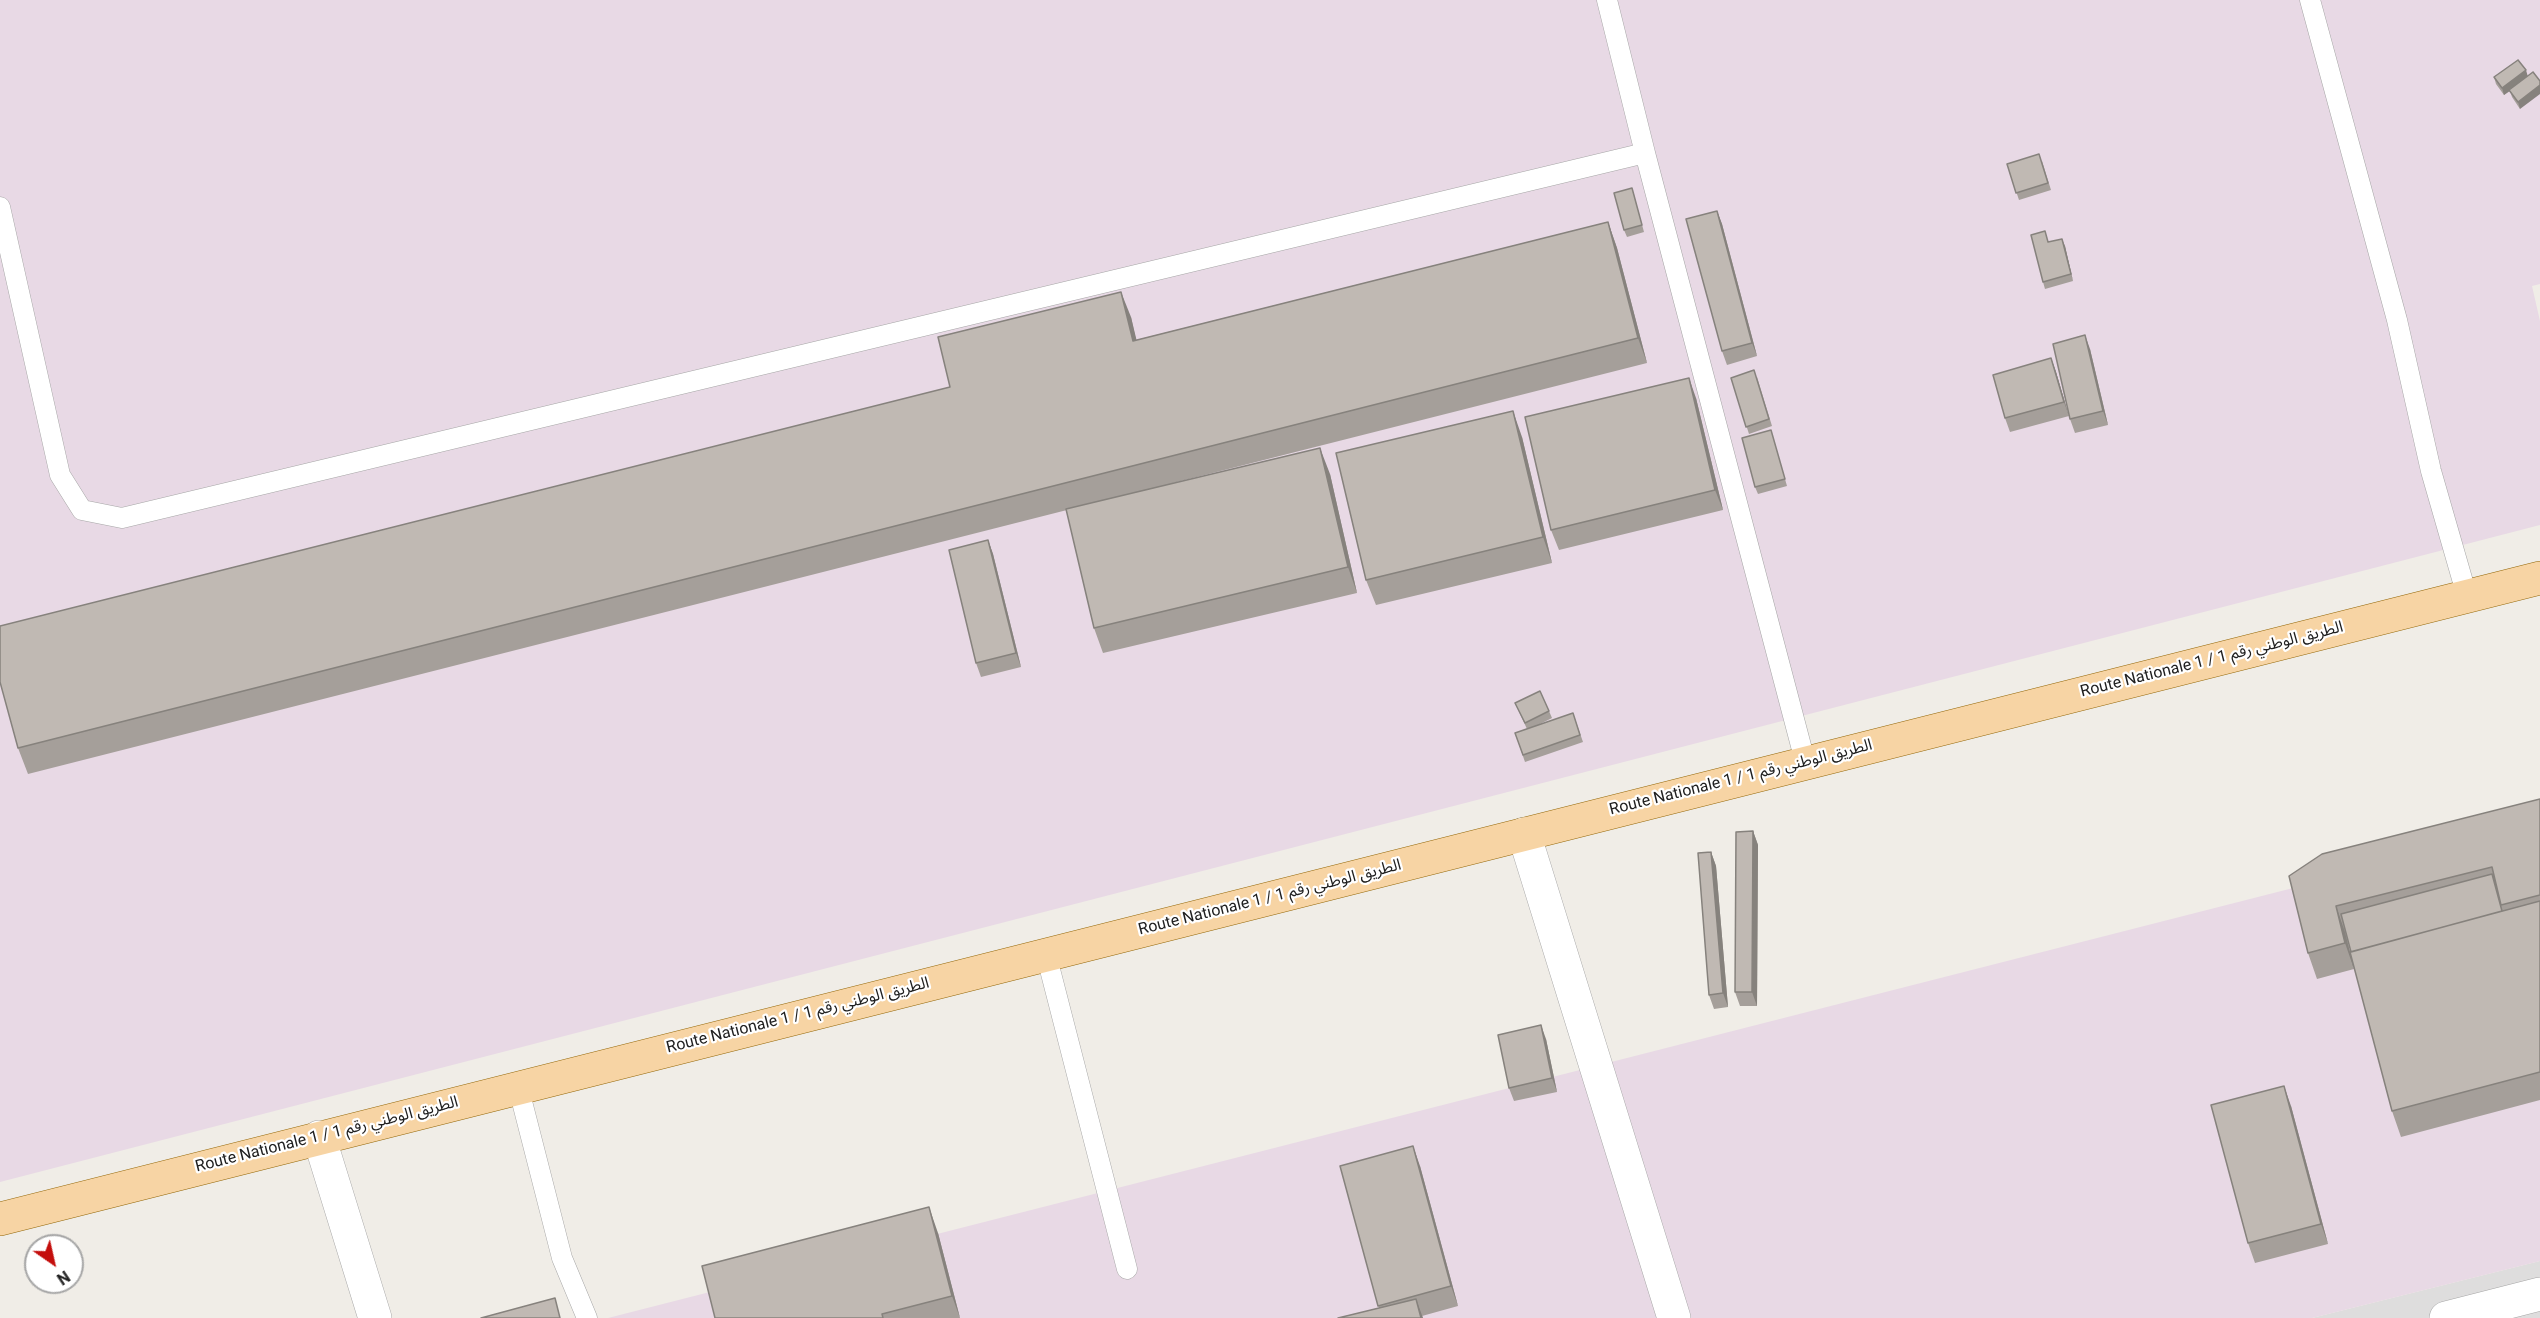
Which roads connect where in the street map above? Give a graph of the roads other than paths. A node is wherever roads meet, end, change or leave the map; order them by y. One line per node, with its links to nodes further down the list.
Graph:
1 (1607, 0): 3 (lane)
2 (2310, 0): 6 (lane)
3 (1645, 153): 4 (lane); 7 (lane)
4 (0, 207)
5 (2540, 578): 6 (main road, Route Nationale 1 / الطريق الوطني رقم 1)
6 (2467, 596): 7 (main road, Route Nationale 1 / الطريق الوطني رقم 1)
7 (1805, 761): 8 (main road, Route Nationale 1 / الطريق الوطني رقم 1)
8 (1524, 834): 9 (main road, Route Nationale 1 / الطريق الوطني رقم 1); 17 (street)
9 (1046, 954): 10 (main road, Route Nationale 1 / الطريق الوطني رقم 1); 13 (lane)
10 (518, 1086): 11 (main road, Route Nationale 1 / الطريق الوطني رقم 1); 16 (lane)
11 (319, 1137): 12 (main road, Route Nationale 1 / الطريق الوطني رقم 1); 15 (street)
12 (0, 1219)
13 (1127, 1269)
14 (2540, 1294): 18 (street)
15 (375, 1318)
16 (587, 1318)
17 (1674, 1318)
18 (2446, 1318)

